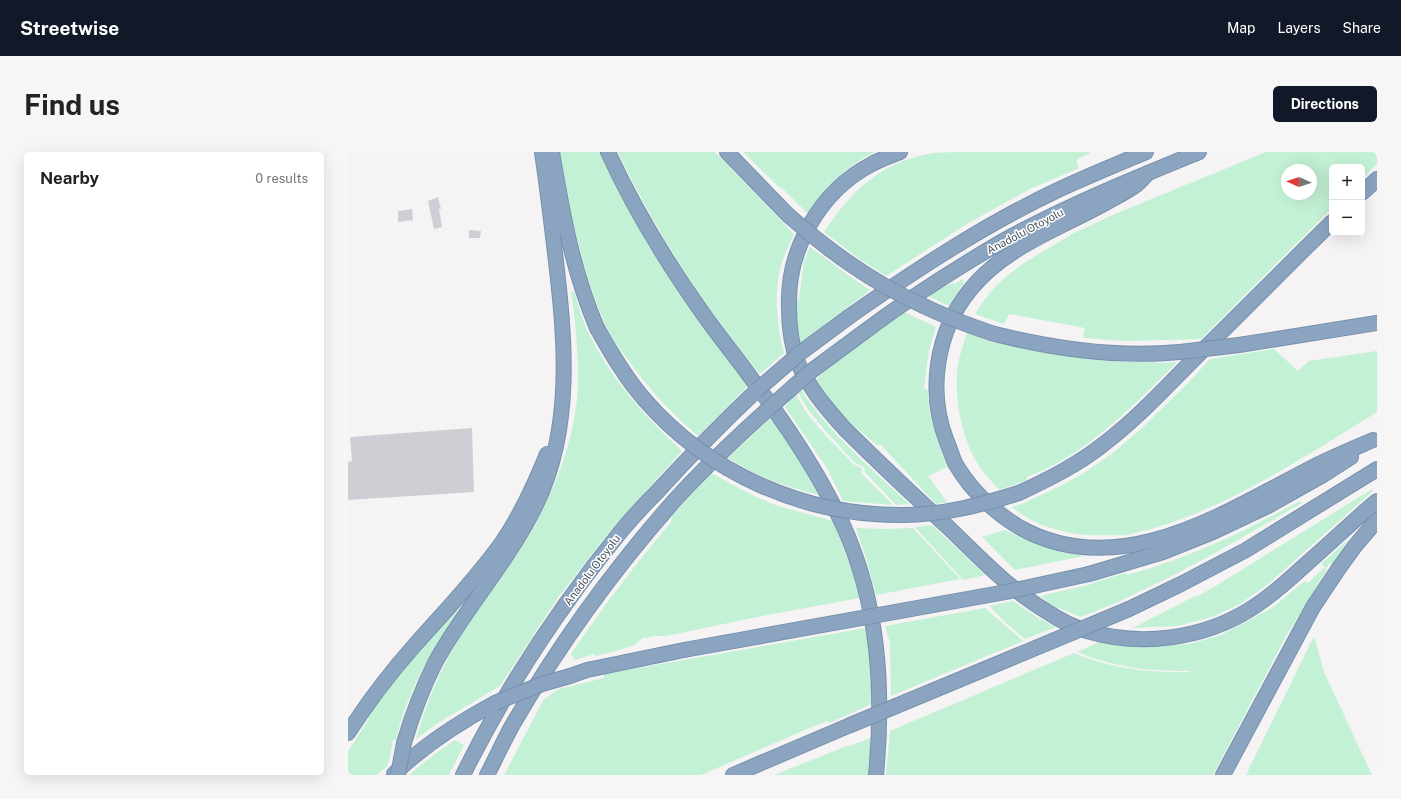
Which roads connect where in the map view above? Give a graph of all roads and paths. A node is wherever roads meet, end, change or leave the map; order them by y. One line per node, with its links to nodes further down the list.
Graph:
1 (542, 152): 13 (highway)
2 (552, 152): 11 (highway, bridge)
3 (608, 152): 24 (highway)
4 (727, 152): 12 (highway, bridge)
5 (900, 152): 16 (highway)
6 (1146, 152): 21 (highway, Anadolu Otoyolu, bridge)
7 (1199, 152): 8 (highway, Anadolu Otoyolu)
8 (1148, 173): 14 (highway); 22 (highway, Anadolu Otoyolu, bridge)
9 (1377, 179): 10 (highway)
10 (1365, 190)
11 (1329, 225)
12 (1377, 323)
13 (562, 396): 18 (highway); 20 (highway, bridge)
14 (1375, 439): 19 (highway, bridge)
15 (1377, 469): 23 (highway, bridge)
16 (1377, 501)
17 (1377, 520): 25 (highway)
18 (348, 733)
19 (392, 775)
20 (398, 775)
21 (463, 775)
22 (487, 775)
23 (733, 775)
24 (876, 775)
25 (1223, 775)

